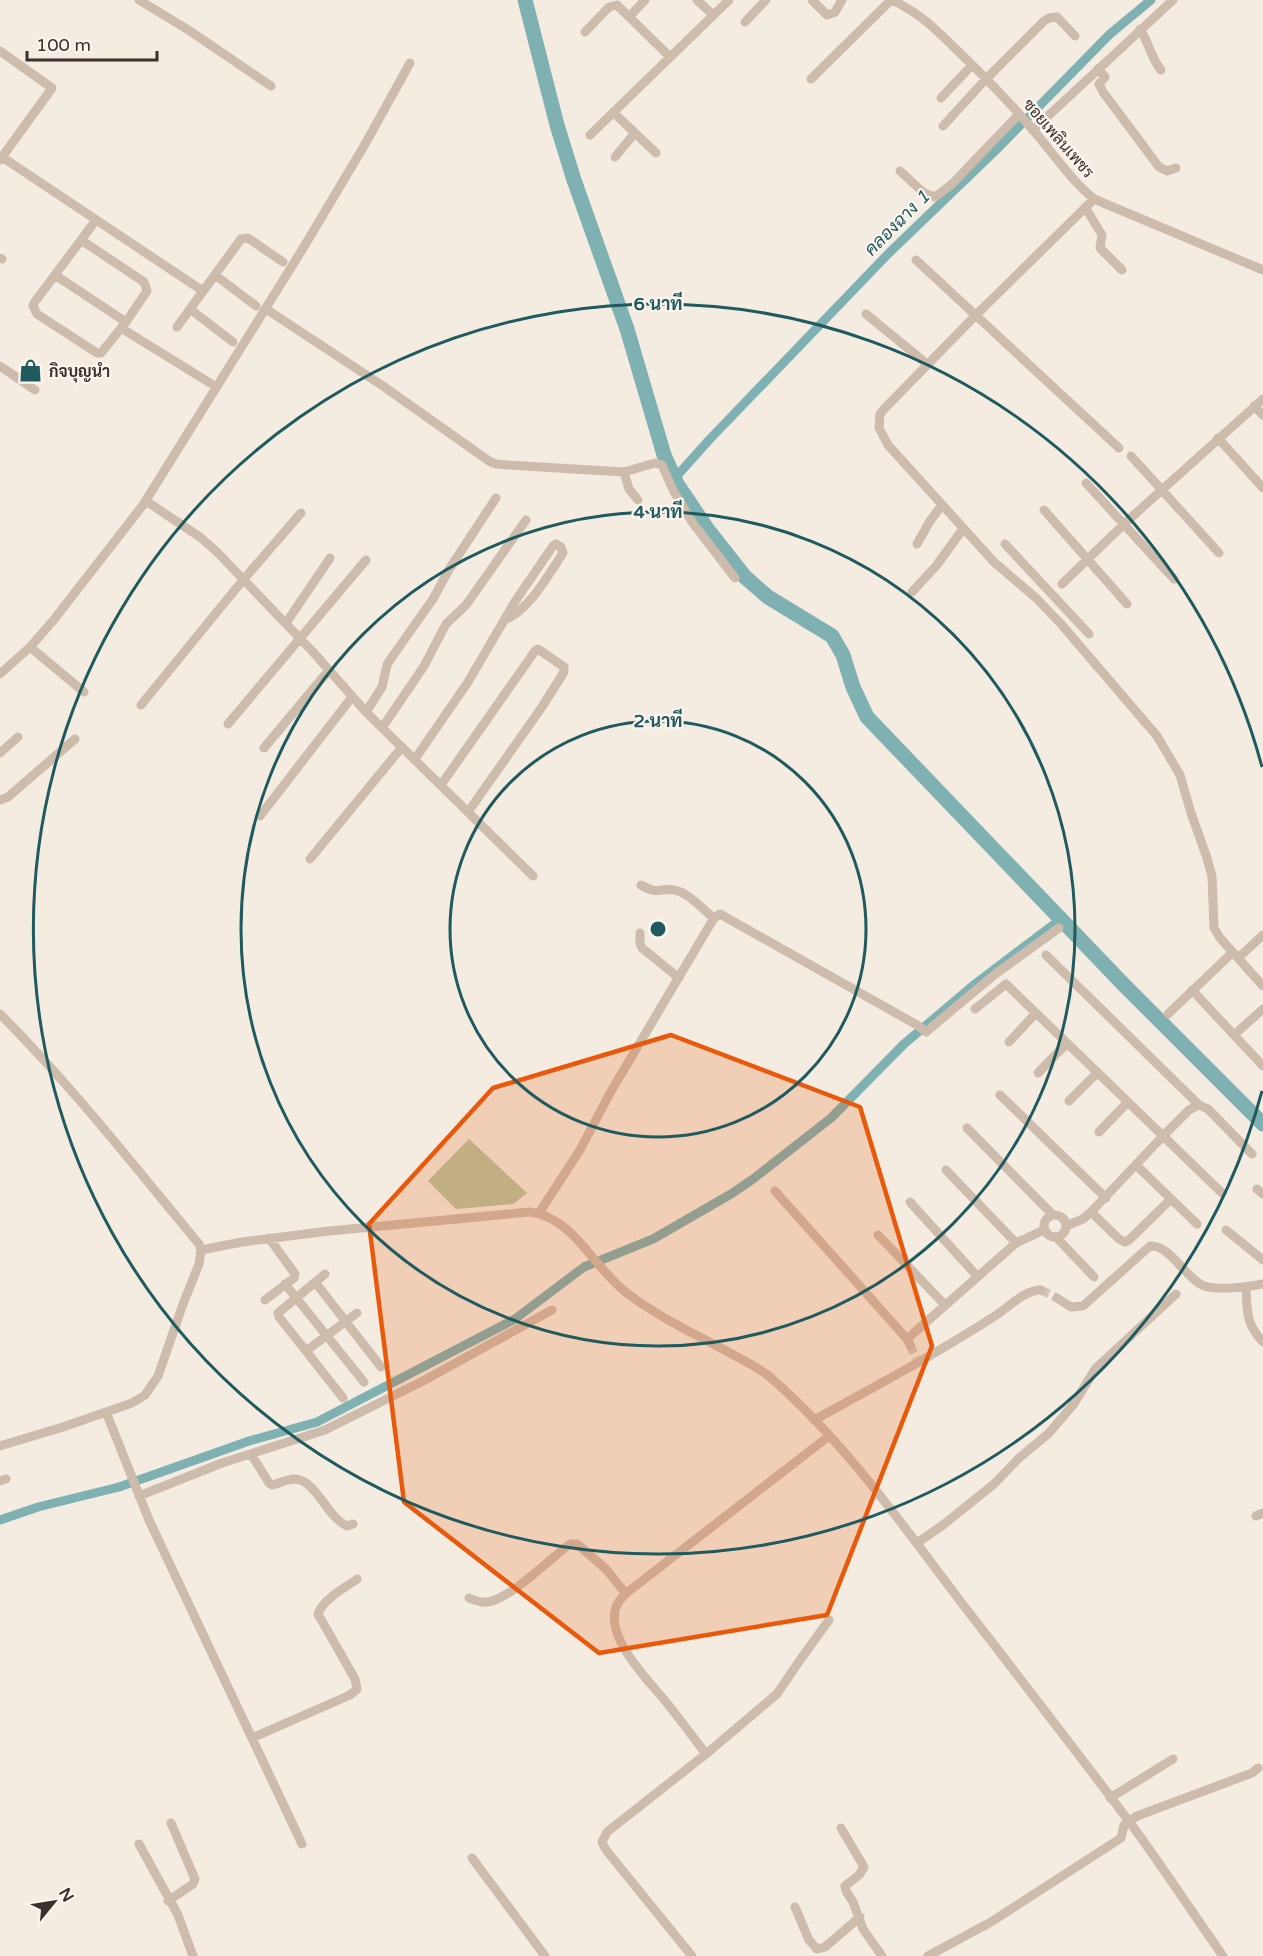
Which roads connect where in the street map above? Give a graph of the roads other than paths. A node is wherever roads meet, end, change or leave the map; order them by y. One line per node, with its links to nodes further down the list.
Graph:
1 (139, 0): 24 (street)
2 (645, 0): 11 (street)
3 (697, 0): 10 (street)
4 (729, 0): 10 (street)
5 (766, 0): 12 (street)
6 (812, 0): 7 (street)
7 (842, 0)
8 (891, 0): 19 (street, ซอยเพลินเพชร); 22 (street)
9 (1173, 0): 13 (street)
10 (713, 15): 17 (street)
11 (629, 17): 14 (street); 17 (street)
12 (745, 22)
13 (1140, 29): 20 (street); 21 (street)
14 (585, 32)
15 (1075, 36): 23 (street)
16 (0, 51): 31 (street)
17 (670, 57): 26 (street)
18 (410, 63): 47 (street)
19 (972, 65): 23 (street, ซอยเพลินเพชร); 25 (street)
20 (1098, 69): 27 (street); 34 (street)
21 (1161, 70)
22 (811, 79)
23 (986, 79): 27 (street, ซอยเพลินเพชร); 28 (street)
24 (271, 86)
25 (941, 98)
26 (613, 112): 29 (street); 30 (street)
27 (1025, 121): 35 (street); 36 (street, ซอยเพลินเพชร)
28 (943, 126)
29 (634, 134): 32 (street); 33 (street)
30 (590, 135)
31 (2, 153): 38 (street)
32 (656, 153)
33 (615, 157)
34 (1176, 168)
35 (900, 171)
36 (1094, 199): 37 (street); 43 (street, ซอยเพลินเพชร)
37 (1085, 207): 42 (street); 50 (street)
38 (96, 220): 39 (street); 46 (street)
39 (81, 240): 45 (street); 51 (street)
40 (916, 260): 50 (street)
41 (283, 262): 44 (street)
42 (1122, 270)
43 (1263, 270)
44 (215, 274): 46 (street); 47 (street)
45 (55, 275): 51 (street); 51 (street)
46 (203, 291): 48 (street)
47 (261, 308): 64 (street); 70 (street)
48 (190, 309): 52 (street); 53 (street)
49 (866, 314): 54 (street)
50 (976, 315): 54 (street); 62 (street)
51 (123, 325): 56 (street)
52 (177, 327)
53 (233, 342)
54 (927, 364): 71 (street)
55 (0, 366): 57 (street)
56 (210, 383)
57 (35, 390)
58 (1263, 399): 59 (street)
59 (1254, 406): 60 (street); 61 (street)
60 (1263, 415)
61 (1218, 438): 66 (street); 67 (street)
62 (1119, 448)
63 (1131, 456): 67 (street)
64 (624, 472): 69 (street); 83 (street)
65 (1086, 483): 75 (street)
66 (1263, 488)
67 (1162, 489): 75 (street); 79 (street)
68 (496, 498): 101 (street)
69 (638, 500)
70 (146, 501): 85 (street); 95 (street)
71 (942, 505): 76 (street); 77 (street)
72 (1044, 510): 81 (street)
73 (301, 513): 85 (street)
74 (526, 520): 103 (street)
75 (1124, 524): 81 (street); 84 (street)
76 (963, 529): 87 (street); 89 (street)
77 (917, 544)
78 (1005, 544): 88 (street)
79 (1219, 553)
80 (330, 558): 92 (street)
81 (1087, 559): 86 (street); 90 (street)
82 (366, 560): 94 (street)
83 (735, 578)
84 (1174, 579)
85 (243, 580): 92 (street); 100 (street)
86 (1062, 584)
87 (912, 592)
88 (1052, 593): 89 (street); 93 (street)
89 (1041, 604): 121 (street)
90 (1127, 604)
91 (504, 620): 91 (street); 109 (street)
92 (286, 623): 94 (street)
93 (1089, 634)
94 (300, 638): 96 (street); 102 (street)
95 (33, 644): 97 (street); 98 (street)
96 (329, 670): 99 (street); 107 (street)
97 (0, 674)
98 (84, 692)
99 (352, 697): 101 (street); 113 (street)
100 (141, 705)
101 (366, 712): 103 (street)
102 (228, 724)
103 (382, 728): 106 (street)
104 (18, 737): 108 (street)
105 (75, 739): 111 (street)
106 (402, 747): 109 (street); 114 (street)
107 (264, 748)
108 (0, 753)
109 (415, 759): 110 (street)
110 (441, 785): 112 (street); 112 (street)
111 (0, 800)
112 (468, 812): 115 (street)
113 (260, 816)
114 (310, 859)
115 (533, 876)
116 (641, 885): 117 (street)
117 (714, 918): 118 (street); 123 (street)
118 (1059, 928)
119 (640, 933): 123 (street)
120 (1263, 935): 121 (street)
121 (1235, 955): 124 (street); 125 (street)
122 (1046, 956): 140 (street)
123 (679, 978): 153 (street)
124 (1263, 986)
125 (1192, 990): 130 (street); 131 (street)
126 (975, 1009): 128 (street)
127 (1263, 1009): 131 (street)
128 (1036, 1013): 132 (street); 133 (street)
129 (0, 1014): 163 (street)
130 (1168, 1014)
131 (1234, 1035): 134 (street)
132 (1008, 1042)
133 (1067, 1043): 135 (street); 136 (street)
134 (1263, 1066)
135 (1097, 1072): 138 (street); 139 (street)
136 (1038, 1073)
137 (999, 1095): 149 (street)
138 (1069, 1101)
139 (1128, 1102): 142 (street); 143 (street)
140 (1199, 1105): 143 (street); 144 (street)
141 (968, 1128): 154 (street)
142 (1099, 1132)
143 (1163, 1136): 145 (street); 148 (street)
144 (1252, 1154)
145 (1136, 1165): 149 (street); 150 (street)
146 (946, 1170): 162 (street)
147 (775, 1191): 177 (street)
148 (1222, 1193)
149 (1106, 1198): 152 (street)
150 (1171, 1199): 152 (street); 155 (street)
151 (910, 1202): 166 (street)
152 (1091, 1212): 156 (street)
153 (539, 1214): 161 (street); 188 (street)
154 (1053, 1215): 156 (street); 157 (street)
155 (1197, 1224)
156 (1066, 1226): 160 (street)
157 (1044, 1230): 160 (street); 162 (street)
158 (1226, 1230): 164 (street)
159 (878, 1235): 177 (street)
160 (1056, 1237): 167 (street)
161 (269, 1238): 163 (street); 169 (street)
162 (1016, 1243): 166 (street)
163 (201, 1250): 187 (street)
164 (1263, 1260)
165 (324, 1274): 168 (street)
166 (977, 1276): 177 (street)
167 (1094, 1277)
168 (315, 1282): 174 (street); 180 (street)
169 (285, 1284): 174 (street); 176 (street)
170 (1263, 1284): 171 (street)
171 (1246, 1288): 175 (street); 182 (street)
172 (1041, 1290): 188 (street)
173 (1176, 1294): 194 (street)
174 (296, 1298): 181 (street); 183 (street)
175 (1057, 1298)
176 (266, 1299)
177 (945, 1305)
178 (552, 1310): 191 (street)
179 (357, 1313): 180 (street)
180 (344, 1321): 181 (street); 184 (street)
181 (326, 1335): 183 (street); 185 (street)
182 (1263, 1342)
183 (306, 1351): 186 (street)
184 (381, 1367)
185 (364, 1382)
186 (343, 1398)
187 (106, 1412): 190 (street); 192 (street)
188 (814, 1420): 189 (street)
189 (824, 1440): 194 (street); 196 (street)
190 (0, 1446)
191 (251, 1454): 192 (street); 193 (street)
192 (138, 1493): 199 (street)
193 (353, 1524)
194 (917, 1543): 203 (street)
195 (357, 1579): 199 (street)
196 (626, 1594): 197 (street); 200 (street)
197 (469, 1598)
198 (829, 1620): 200 (street)
199 (252, 1738): 208 (street)
200 (706, 1754): 215 (street)
201 (1173, 1759): 203 (street)
202 (1258, 1768): 205 (street)
203 (1110, 1798): 205 (street)
204 (171, 1823): 210 (street)
205 (1130, 1826): 217 (street); 218 (street)
206 (841, 1828): 212 (street)
207 (139, 1844): 210 (street)
208 (302, 1844)
209 (472, 1857): 214 (street)
210 (168, 1900): 213 (street)
211 (795, 1906): 212 (street)
212 (860, 1917): 216 (street)
213 (193, 1956)
214 (545, 1956)
215 (692, 1956)
216 (882, 1956)
217 (928, 1956)
218 (1223, 1956)

